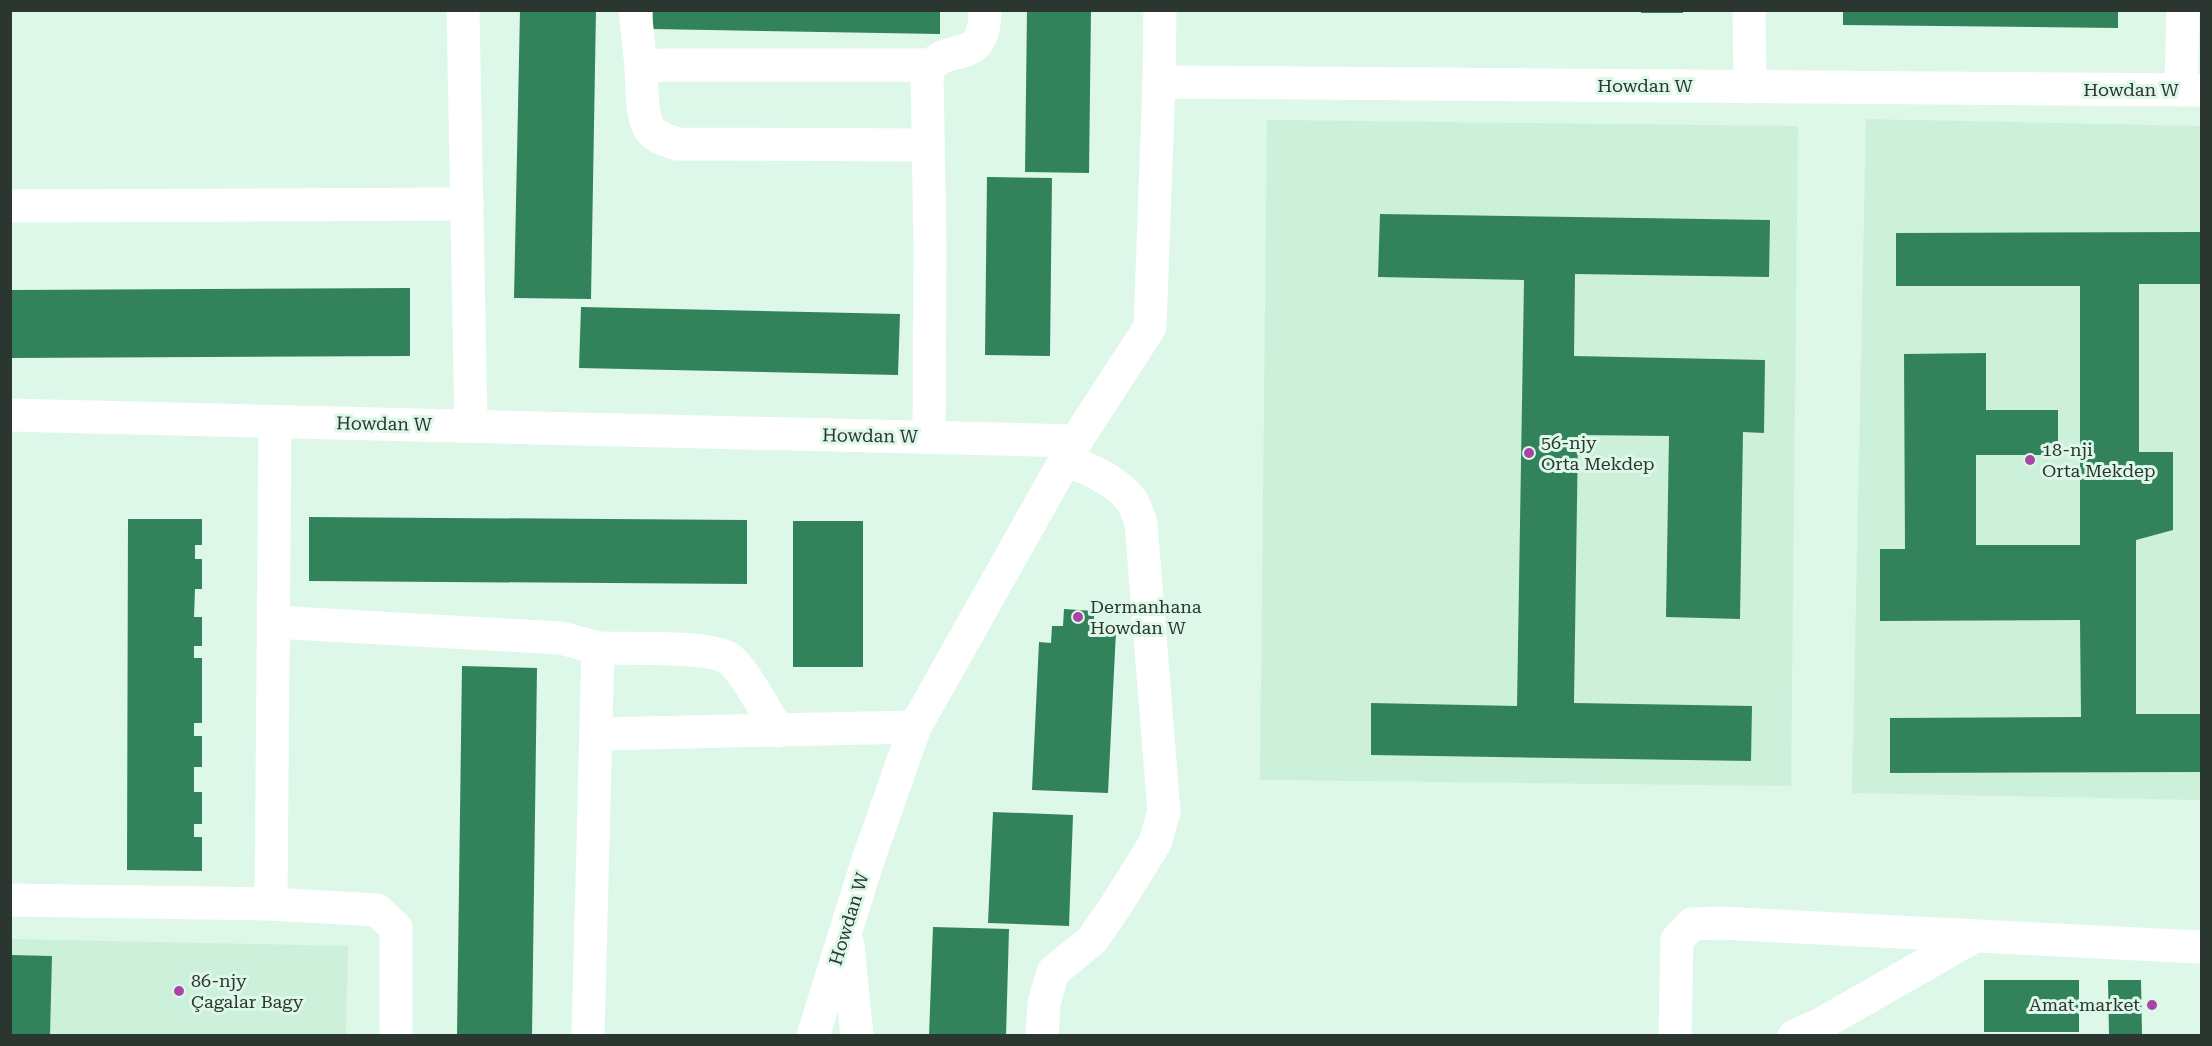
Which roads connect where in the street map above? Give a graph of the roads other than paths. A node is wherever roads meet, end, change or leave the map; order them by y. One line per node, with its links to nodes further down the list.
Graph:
1 (463, 10): 13 (street)
2 (635, 10): 8 (street)
3 (985, 10): 7 (street)
4 (1160, 10): 9 (street)
5 (1749, 10): 10 (street)
6 (2183, 10): 11 (street)
7 (931, 65): 8 (street); 12 (street)
8 (641, 67): 12 (street)
9 (1160, 82): 10 (street, Howdan W); 19 (street)
10 (1750, 87): 11 (street, Howdan W)
11 (2191, 90)
12 (928, 145): 18 (street)
13 (467, 204): 14 (street); 17 (street)
14 (10, 206)
15 (10, 415): 16 (street, Howdan W)
16 (275, 422): 17 (street, Howdan W); 20 (street)
17 (471, 426): 18 (street, Howdan W)
18 (929, 437): 19 (street, Howdan W)
19 (1071, 450): 22 (street, Howdan W); 34 (street)
20 (274, 622): 21 (street); 26 (street)
21 (598, 648): 23 (street); 24 (street)
22 (915, 727): 23 (street); 27 (street, Howdan W)
23 (778, 731): 24 (street)
24 (597, 734): 31 (street)
25 (10, 900): 26 (street)
26 (271, 903): 30 (street)
27 (846, 929): 32 (street, Howdan W); 33 (street)
28 (1975, 936): 29 (street); 35 (street); 36 (street)
29 (2198, 947)
30 (396, 1035)
31 (588, 1035)
32 (813, 1035)
33 (856, 1035)
34 (1042, 1035)
35 (1675, 1035)
36 (1794, 1035)

